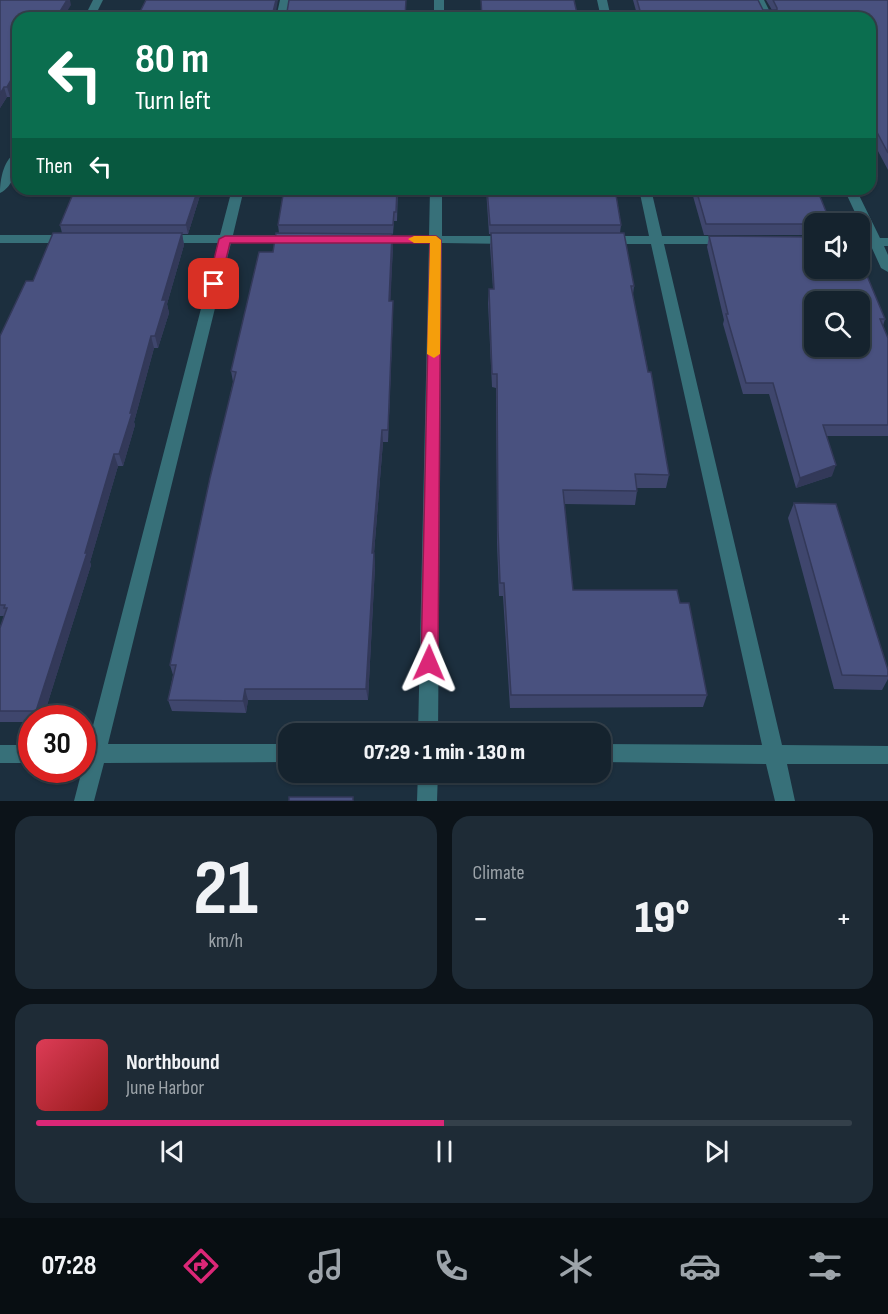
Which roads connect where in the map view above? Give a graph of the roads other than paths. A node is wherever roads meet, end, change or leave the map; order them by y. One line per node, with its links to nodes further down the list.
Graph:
1 (12, 166): 2 (street)
2 (0, 189)
3 (236, 195): 10 (street)
4 (436, 195): 13 (street)
5 (646, 195): 16 (street)
6 (854, 195): 18 (street)
7 (0, 239): 8 (street)
8 (83, 239)
9 (154, 239): 10 (street)
10 (225, 239): 11 (street); 21 (street)
11 (307, 239)
12 (354, 239): 13 (street)
13 (436, 240): 14 (street); 20 (street)
14 (529, 240)
15 (587, 240): 16 (street)
16 (657, 240): 17 (street); 24 (street)
17 (747, 240)
18 (882, 242): 19 (street)
19 (888, 268)
20 (428, 723)
21 (96, 727)
22 (278, 753): 27 (street)
23 (611, 753): 24 (street)
24 (774, 753): 28 (street); 33 (street)
25 (0, 754): 26 (street)
26 (18, 754)
27 (96, 754)
28 (888, 755)
29 (86, 783): 31 (street)
30 (428, 783): 32 (street)
31 (84, 801)
32 (427, 801)
33 (785, 801)

